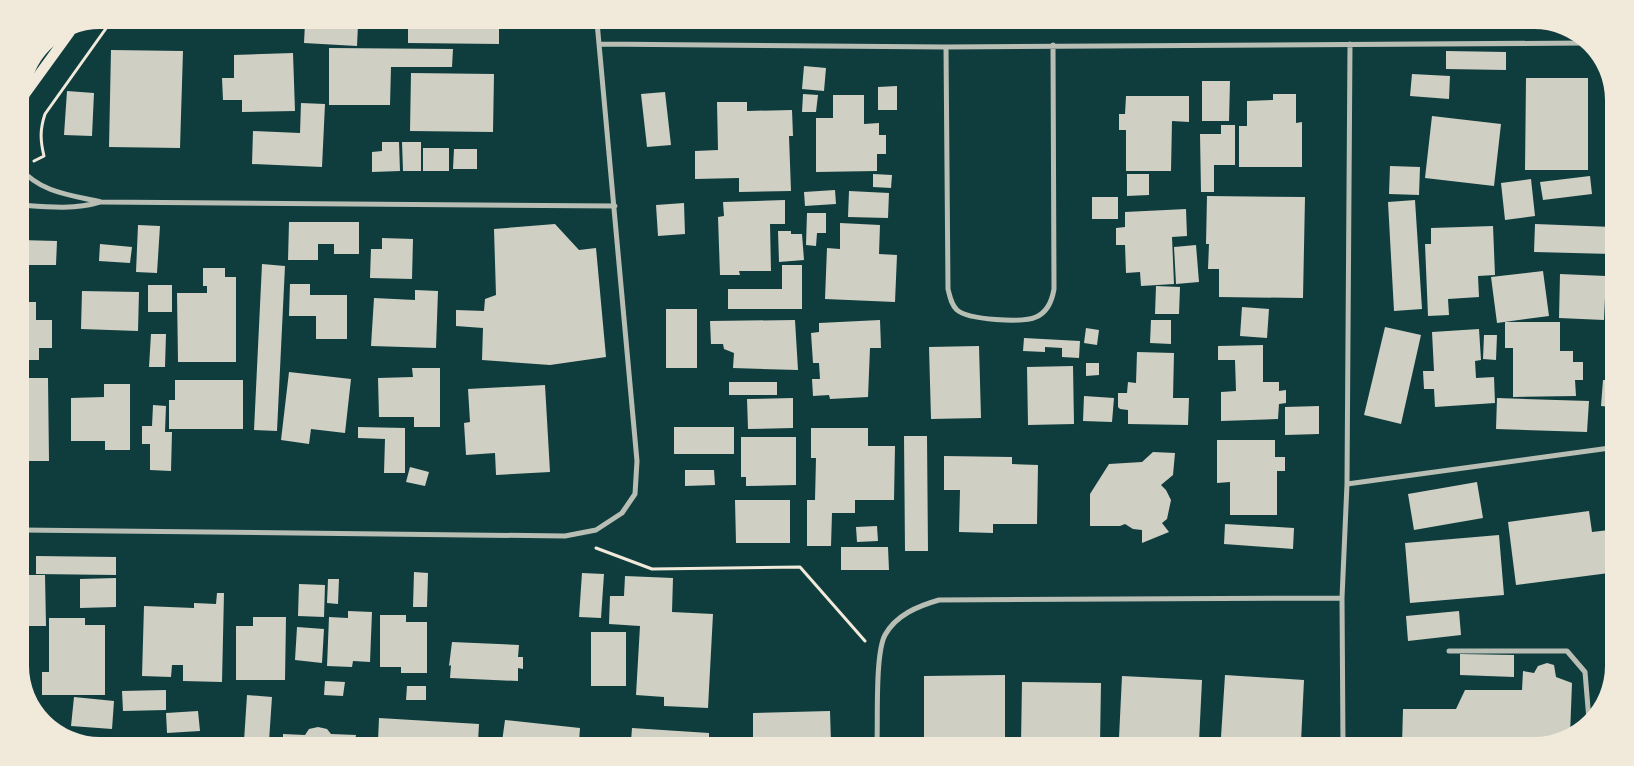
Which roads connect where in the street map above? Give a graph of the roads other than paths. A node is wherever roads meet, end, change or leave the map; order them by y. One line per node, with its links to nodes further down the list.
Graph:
1 (598, 29): 4 (street)
2 (66, 37): 8 (main road)
3 (1578, 43): 5 (street)
4 (599, 44): 7 (street); 12 (street)
5 (1350, 44): 6 (street); 14 (street)
6 (1053, 45): 7 (street); 7 (street)
7 (946, 46)
8 (30, 88)
9 (29, 178): 10 (street)
10 (101, 202): 11 (street); 12 (street)
11 (29, 205)
12 (615, 206): 15 (street)
13 (1605, 449): 14 (street)
14 (1347, 484): 16 (street)
15 (29, 530)
16 (1342, 598): 19 (street); 20 (street)
17 (1449, 651): 18 (street)
18 (1589, 712)
19 (877, 737)
20 (1343, 737)

